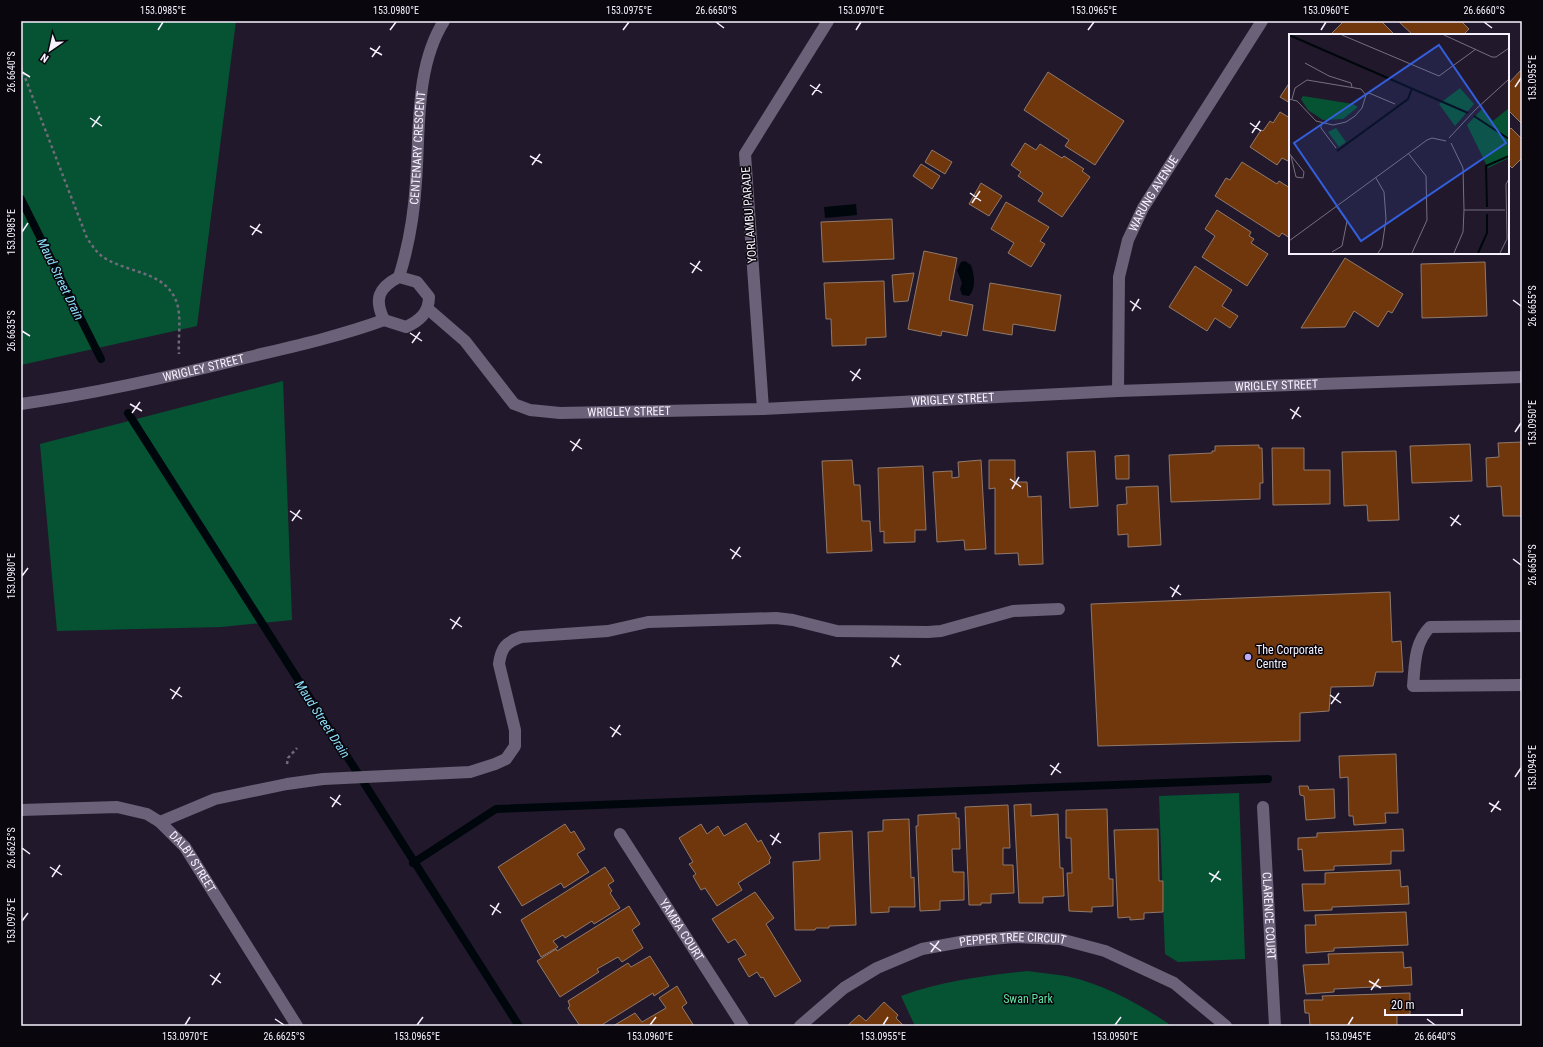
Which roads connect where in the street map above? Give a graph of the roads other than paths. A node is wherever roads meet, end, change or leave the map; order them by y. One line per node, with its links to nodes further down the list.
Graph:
1 (444, 21): 4 (street, CENTENARY CRESCENT)
2 (828, 21): 10 (street, YORLAMBU PARADE)
3 (1262, 21): 8 (street, WARUNG AVENUE)
4 (399, 277): 5 (street); 6 (street)
5 (428, 309): 6 (street); 10 (street, WRIGLEY STREET)
6 (384, 320): 9 (street, WRIGLEY STREET)
7 (1522, 377): 8 (street, WRIGLEY STREET)
8 (1118, 391): 10 (street, WRIGLEY STREET)
9 (21, 404)
10 (763, 409)
11 (1059, 609): 16 (street)
12 (1522, 626): 13 (street)
13 (1522, 685)
14 (1264, 806): 22 (street, CLARENCE COURT)
15 (21, 810): 16 (street, DALBY STREET)
16 (160, 822): 18 (street, DALBY STREET)
17 (620, 834): 19 (street, YAMBA COURT)
18 (297, 1026)
19 (743, 1026)
20 (800, 1026): 21 (street, PEPPER TREE CIRCUIT)
21 (1226, 1026)
22 (1275, 1026)

